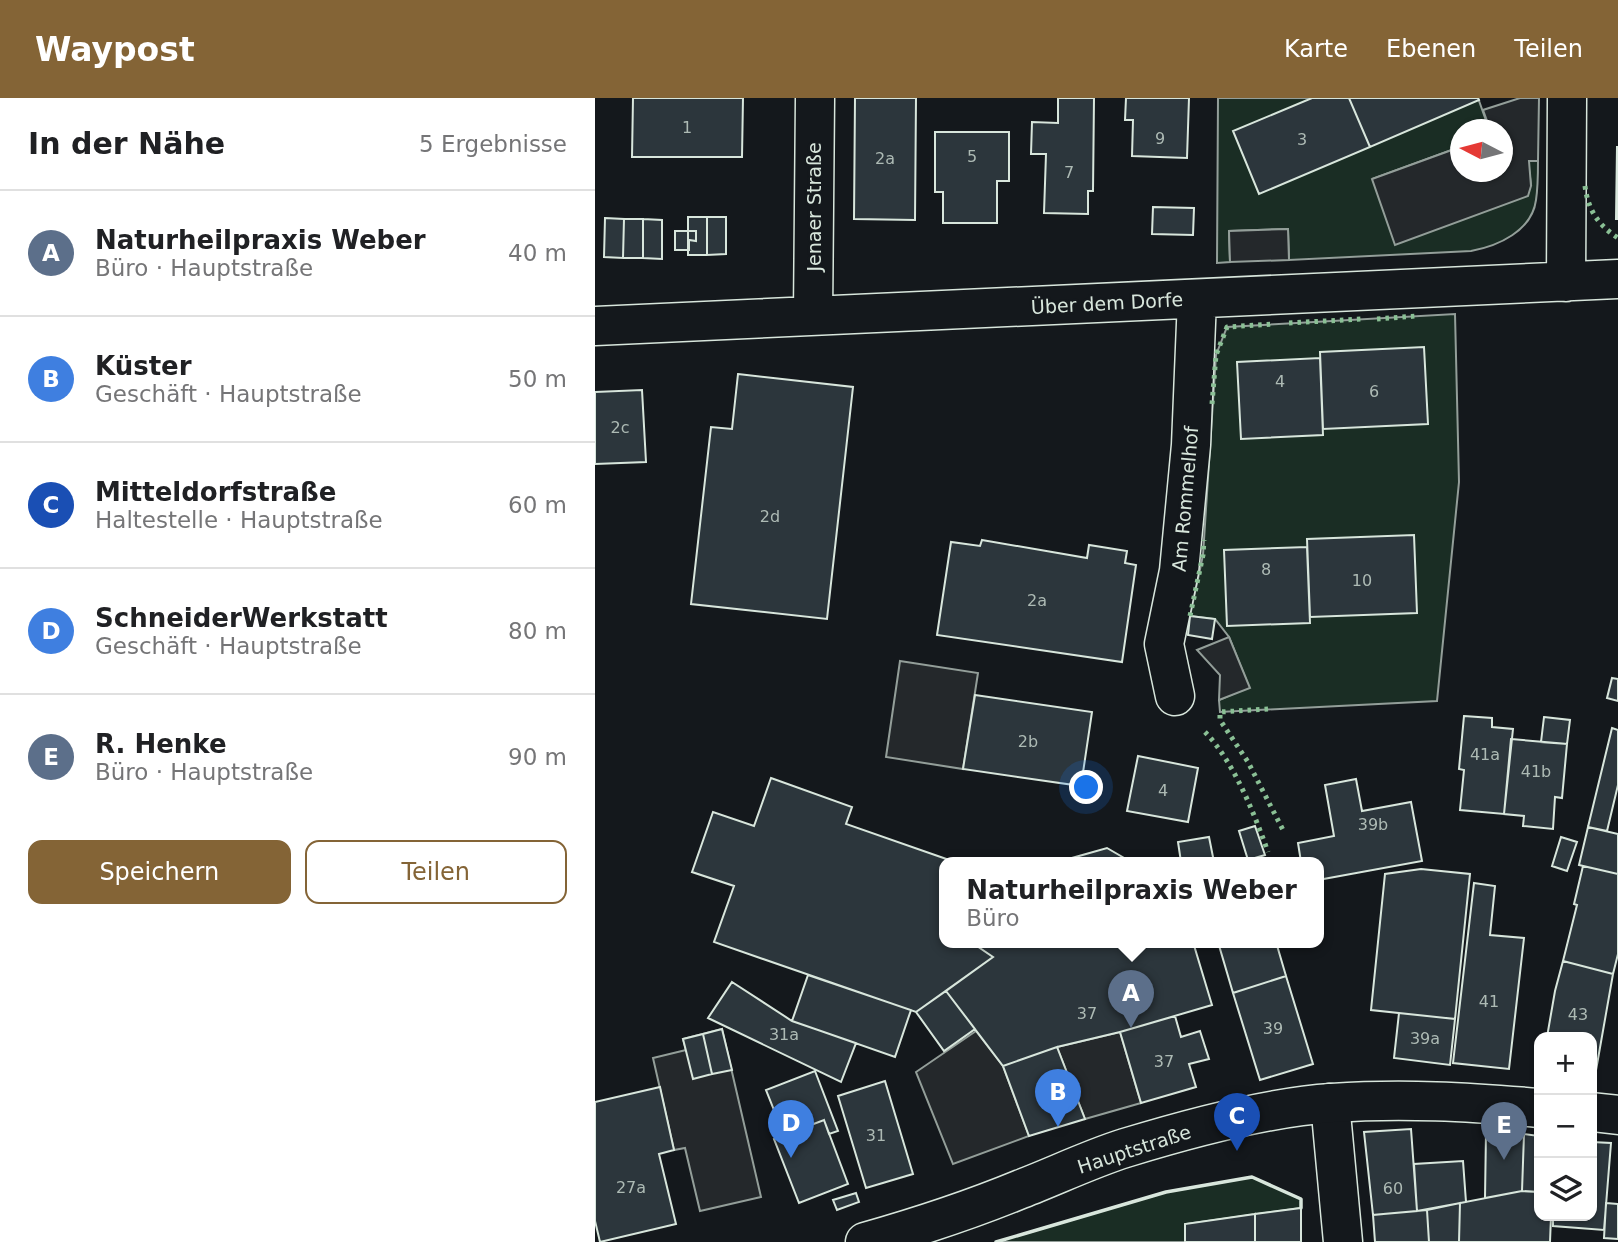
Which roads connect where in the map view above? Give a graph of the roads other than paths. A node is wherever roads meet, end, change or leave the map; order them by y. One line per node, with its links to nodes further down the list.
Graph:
1 (815, 98): 6 (street, Jenaer Straße)
2 (1567, 98): 4 (street)
3 (1618, 279): 4 (street, Über dem Dorfe)
4 (1566, 282): 5 (street, Über dem Dorfe)
5 (1197, 299): 6 (street, Über dem Dorfe); 8 (street, Am Rommelhof)
6 (813, 316): 7 (street, Über dem Dorfe)
7 (595, 326)
8 (1175, 696)
9 (1330, 1103): 10 (street, Hauptstraße); 13 (street, Hauptstraße); 14 (street)
10 (1534, 1108)
11 (1597, 1113): 12 (street)
12 (1618, 1115)
13 (865, 1242)
14 (1343, 1242)

